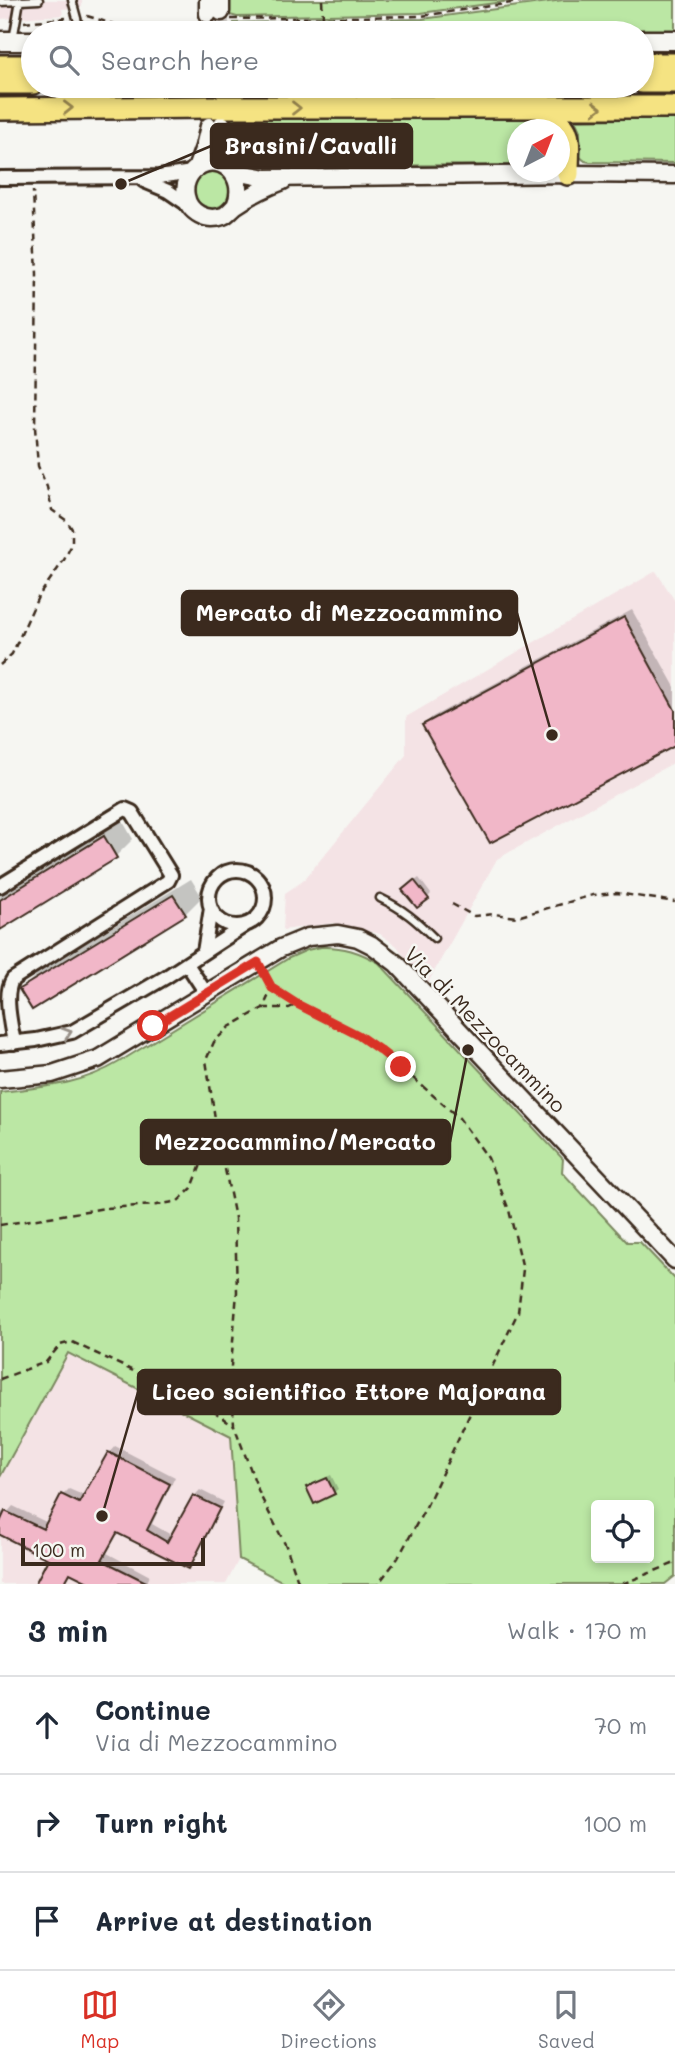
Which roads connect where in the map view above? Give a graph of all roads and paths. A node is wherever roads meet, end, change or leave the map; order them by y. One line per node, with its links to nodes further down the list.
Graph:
1 (39, 0): 5 (lane)
2 (72, 0): 8 (lane)
3 (322, 0): 9 (path)
4 (532, 0): 9 (path)
5 (20, 1): 6 (lane); 13 (lane)
6 (4, 2)
7 (219, 9): 9 (path)
8 (76, 17): 10 (path); 11 (lane); 12 (path)
9 (323, 18)
10 (28, 21)
11 (77, 21)
12 (103, 21)
13 (16, 22): 14 (path); 17 (lane)
14 (21, 22)
15 (654, 40): 16 (main road)
16 (675, 40)
17 (7, 41)
18 (654, 64): 19 (main road)
19 (675, 64)
20 (0, 66): 21 (main road)
21 (21, 66)
22 (654, 82): 23 (main road)
23 (675, 82)
24 (0, 83): 25 (main road)
25 (21, 83)
26 (675, 107): 27 (main road, one-way to 26)
27 (541, 108): 28 (main road, one-way to 27); 29 (main road)
28 (0, 109)
29 (556, 119)
30 (230, 170): 31 (street); 31 (street); 37 (street); 40 (street)
31 (194, 171): 36 (street); 39 (street)
32 (570, 174): 34 (street)
33 (507, 175): 37 (street)
34 (675, 175)
35 (32, 177): 36 (street); 38 (street); 41 (path)
36 (130, 177): 39 (street)
37 (292, 177): 40 (street)
38 (0, 178)
39 (190, 206): 40 (street)
40 (235, 206)
41 (0, 665)
42 (0, 886): 52 (street)
43 (380, 898): 48 (lane)
44 (675, 902): 45 (path)
45 (452, 904)
46 (211, 908): 47 (street); 47 (street); 49 (street)
47 (247, 924): 49 (street)
48 (434, 938)
49 (204, 952): 51 (street)
50 (258, 962): 53 (path); 54 (street, Via di Mezzocammino); 62 (street, Via di Mezzocammino)
51 (187, 964): 54 (street); 57 (street, one-way to 51)
52 (4, 985): 57 (street)
53 (272, 988): 55 (path); 56 (path)
54 (206, 993): 59 (street, Via di Mezzocammino)
55 (297, 1004): 56 (path); 67 (path)
56 (262, 1008): 60 (path)
57 (14, 1043): 58 (street)
58 (0, 1044)
59 (0, 1079)
60 (216, 1125): 61 (path); 64 (path)
61 (0, 1225)
62 (675, 1260)
63 (0, 1379): 64 (path)
64 (234, 1425): 66 (path)
65 (675, 1563): 68 (path)
66 (299, 1584)
67 (378, 1584)
68 (622, 1584)

